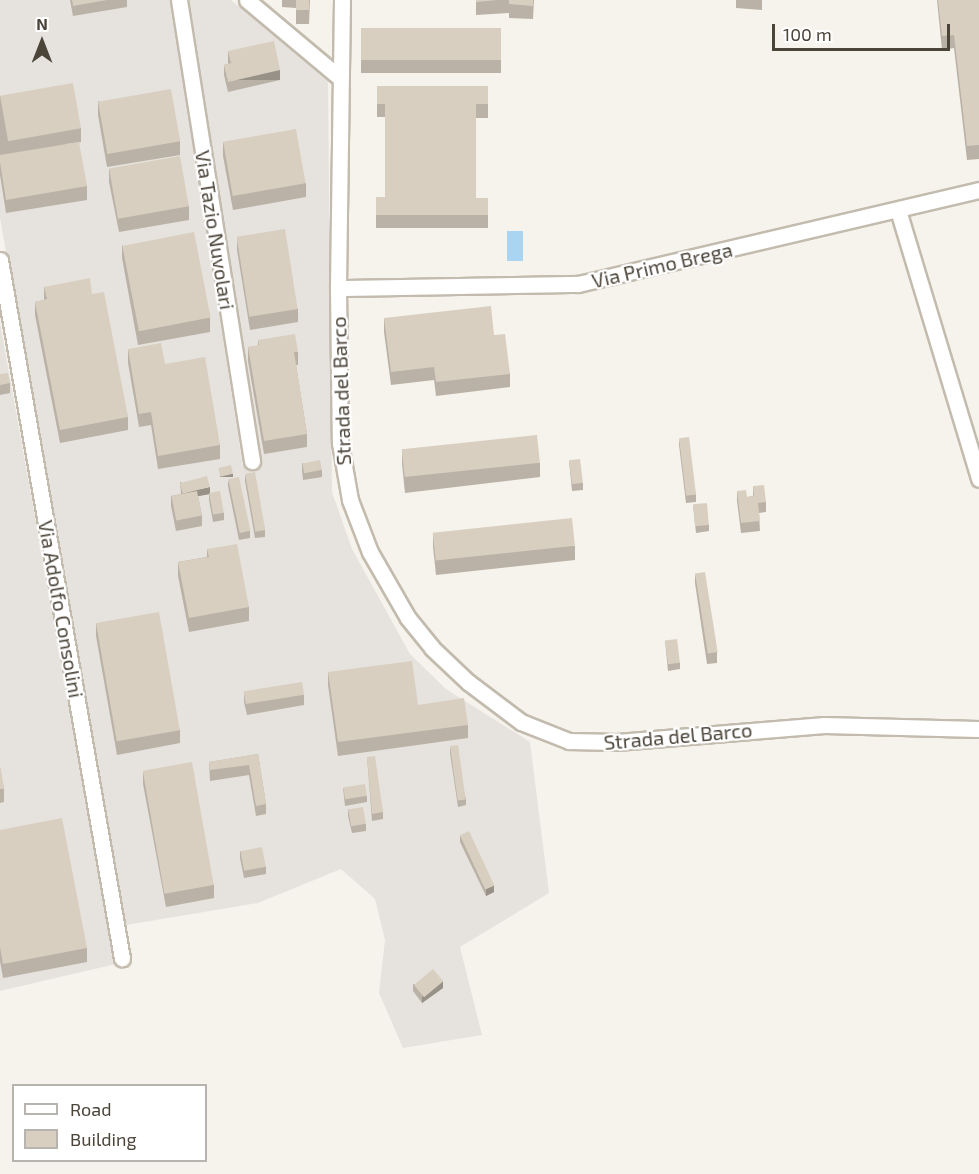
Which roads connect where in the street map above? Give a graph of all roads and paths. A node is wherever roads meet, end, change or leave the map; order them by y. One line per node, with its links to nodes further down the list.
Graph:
1 (179, 0): 9 (street, Via Tazio Nuvolari)
2 (247, 0): 4 (street)
3 (342, 0): 4 (street, Strada del Barco)
4 (340, 78): 8 (street, Strada del Barco)
5 (979, 190): 6 (street, Via Primo Brega)
6 (898, 210): 8 (street, Via Primo Brega); 10 (street)
7 (0, 260): 12 (street, Via Adolfo Consolini)
8 (338, 288): 11 (street, Strada del Barco)
9 (252, 461)
10 (979, 479)
11 (979, 729)
12 (122, 958)

